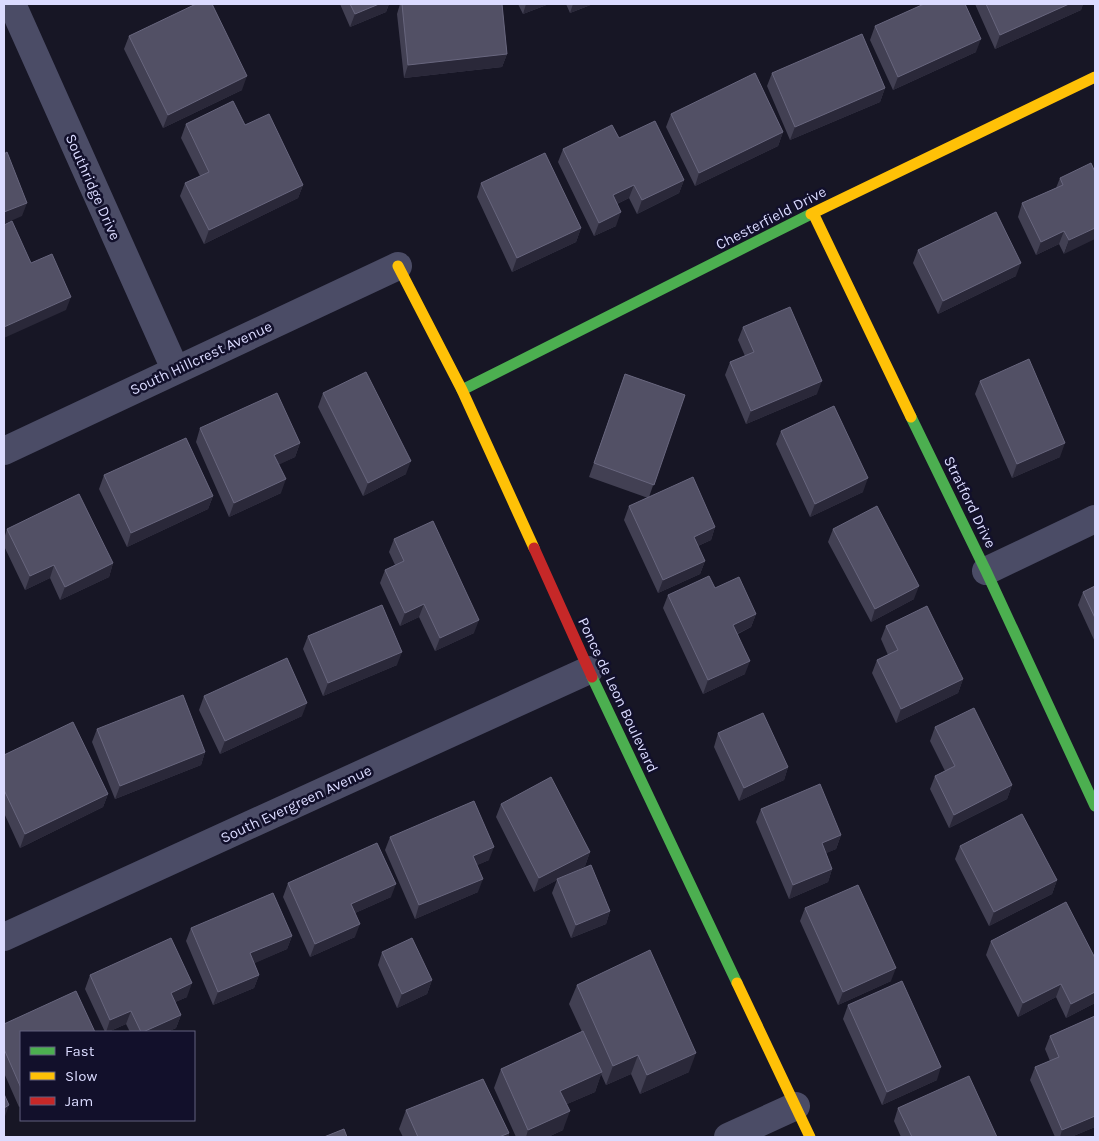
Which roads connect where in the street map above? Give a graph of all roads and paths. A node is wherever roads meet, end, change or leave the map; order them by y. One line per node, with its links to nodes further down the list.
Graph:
1 (12, 4): 5 (street, Southridge Drive)
2 (1095, 77): 3 (street, Chesterfield Drive)
3 (813, 213): 6 (street, Chesterfield Drive); 9 (street, Stratford Drive)
4 (398, 266): 5 (street, South Hillcrest Avenue); 6 (street, Ponce de Leon Boulevard)
5 (175, 370): 7 (street, South Hillcrest Avenue)
6 (462, 390): 10 (street, Ponce de Leon Boulevard)
7 (4, 451)
8 (1095, 519): 9 (street)
9 (986, 570): 11 (street, Stratford Drive)
10 (588, 670): 12 (street, South Evergreen Avenue); 13 (street, Ponce de Leon Boulevard)
11 (1095, 806)
12 (4, 937)
13 (796, 1106): 14 (street); 15 (street, Ponce de Leon Boulevard)
14 (728, 1137)
15 (810, 1137)

